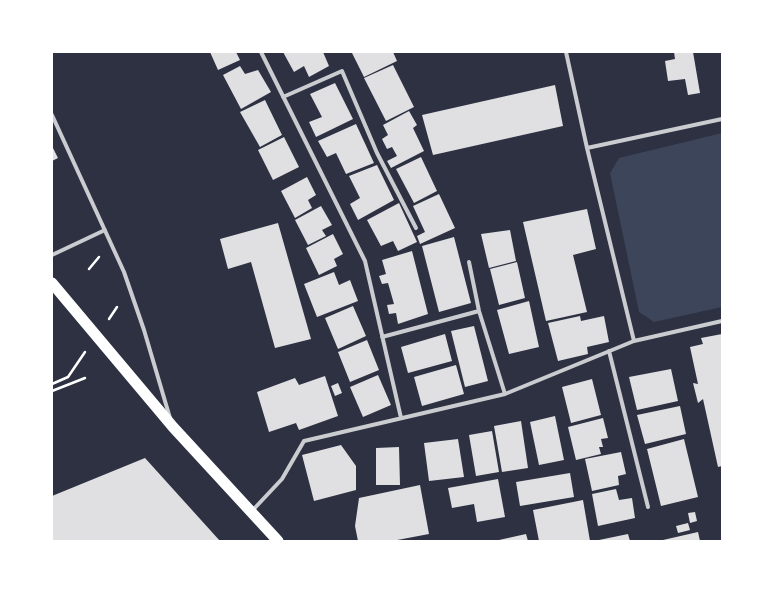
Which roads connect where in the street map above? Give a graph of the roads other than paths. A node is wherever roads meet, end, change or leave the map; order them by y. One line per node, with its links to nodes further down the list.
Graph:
1 (261, 52): 3 (street)
2 (566, 52): 6 (street)
3 (283, 97): 7 (street); 14 (street)
4 (52, 115): 8 (street)
5 (722, 119): 6 (street)
6 (587, 148): 15 (street)
7 (416, 228)
8 (105, 230): 9 (street); 19 (street)
9 (52, 255)
10 (469, 262): 12 (street)
11 (52, 283): 19 (highway)
12 (479, 311): 14 (street); 17 (street)
13 (722, 321): 15 (street)
14 (382, 336): 18 (street)
15 (634, 341): 16 (street)
16 (609, 351): 17 (street); 20 (street)
17 (505, 394): 18 (street)
18 (401, 418): 21 (street)
19 (172, 427): 21 (highway)
20 (648, 507)
21 (251, 512): 22 (highway)
22 (278, 541)

